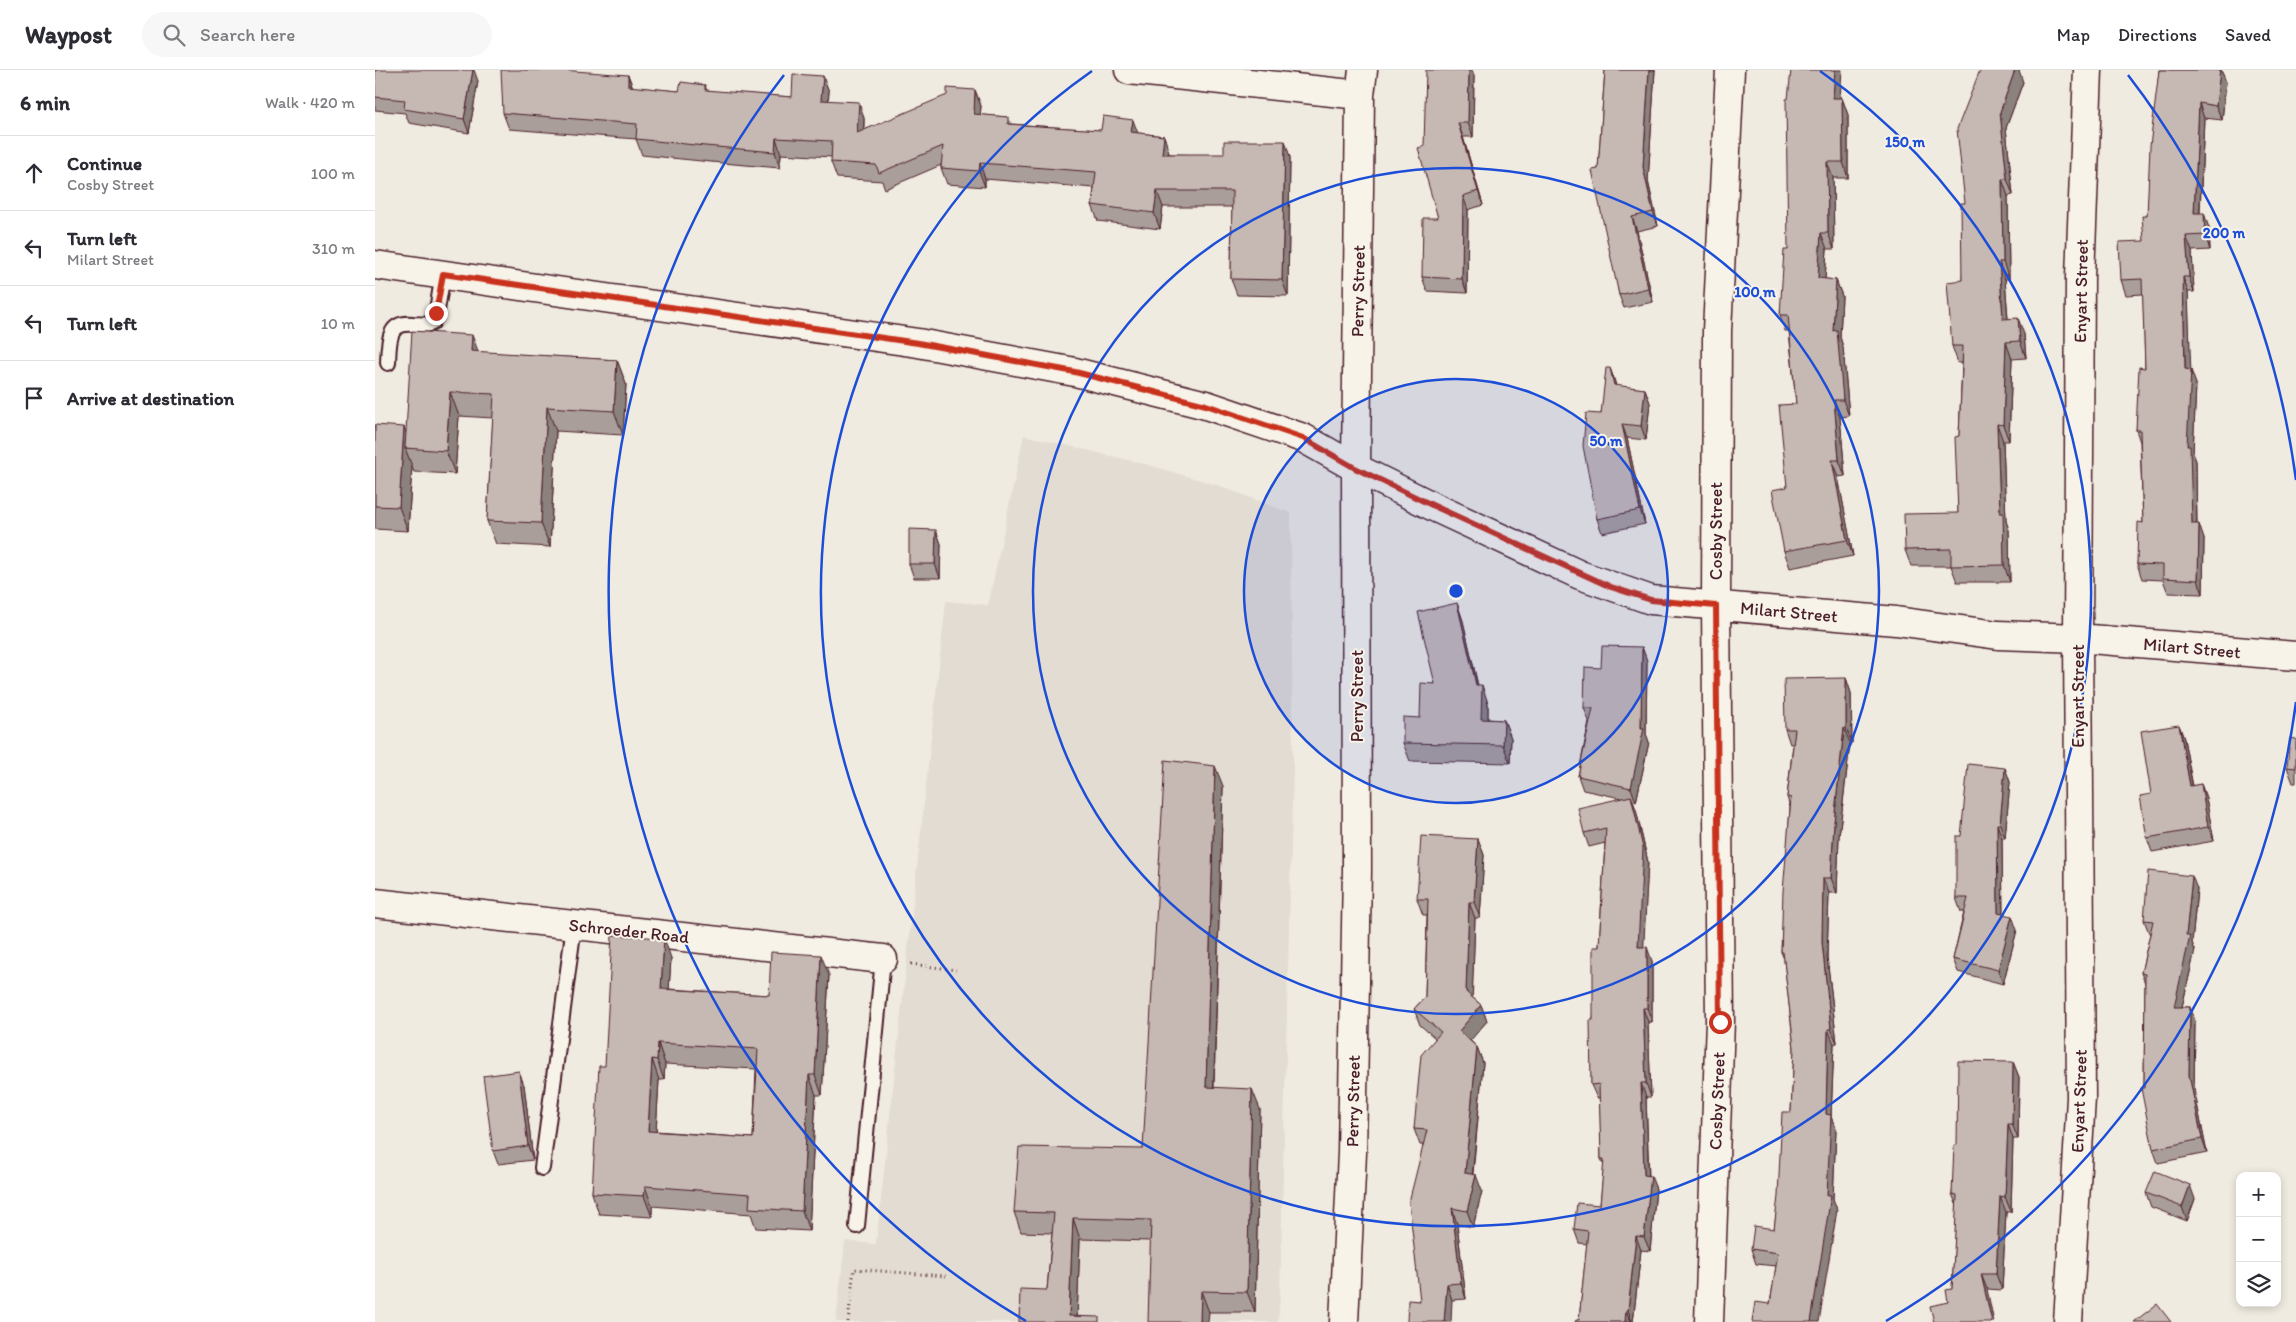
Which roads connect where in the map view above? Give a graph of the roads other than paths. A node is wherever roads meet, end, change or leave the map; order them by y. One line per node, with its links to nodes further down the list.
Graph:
1 (1129, 70): 4 (street)
2 (1730, 70): 9 (street, Cosby Street)
3 (2088, 70): 10 (street, Enyart Street)
4 (1362, 82): 8 (street, Perry Street)
5 (375, 265): 6 (street, Milart Street)
6 (443, 274): 7 (lane); 8 (street, Milart Street)
7 (387, 362)
8 (1355, 468): 9 (street, Milart Street); 17 (street, Perry Street)
9 (1716, 606): 10 (street, Milart Street); 18 (street, Cosby Street)
10 (2077, 638): 11 (street, Milart Street); 19 (street, Enyart Street)
11 (2296, 656)
12 (375, 903): 13 (street, Schroeder Road)
13 (574, 925): 14 (street, Schroeder Road); 15 (lane)
14 (883, 959): 16 (lane)
15 (542, 1168)
16 (857, 1226)
17 (1344, 1322)
18 (1709, 1322)
19 (2068, 1322)

